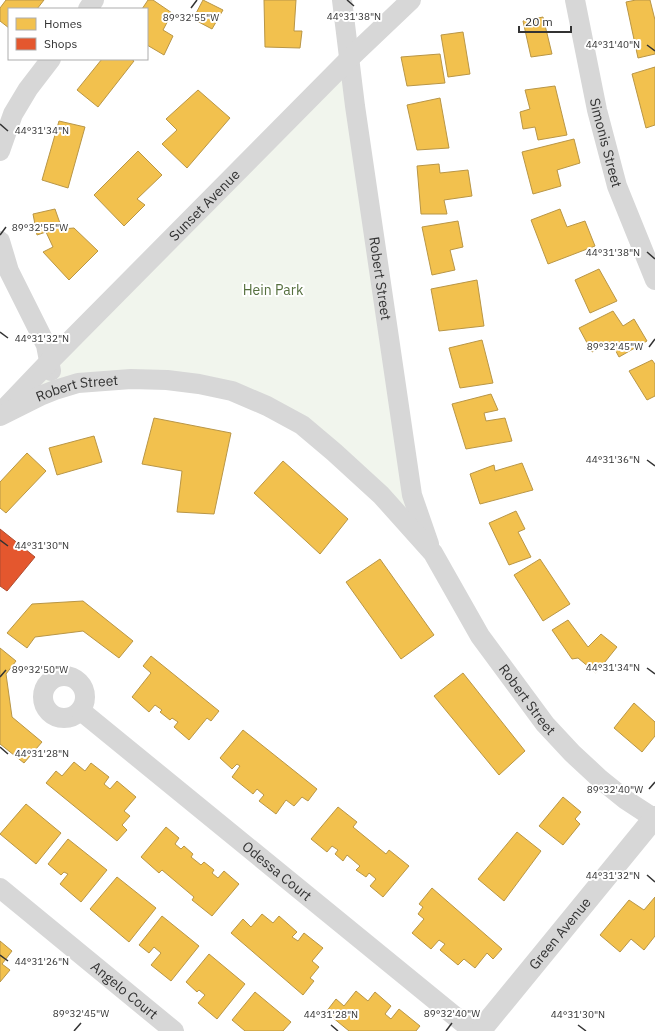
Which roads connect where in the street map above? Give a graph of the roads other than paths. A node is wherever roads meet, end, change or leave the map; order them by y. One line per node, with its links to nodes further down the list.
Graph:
1 (342, 0): 4 (street, Robert Street)
2 (411, 0): 4 (street, Sunset Avenue)
3 (575, 0): 8 (street, Simonis Street)
4 (350, 58): 9 (street, Sunset Avenue); 13 (street, Robert Street)
5 (50, 60): 6 (street)
6 (0, 151)
7 (0, 241): 9 (street)
8 (655, 280)
9 (49, 362): 10 (street); 11 (street, Sunset Avenue)
10 (55, 390): 12 (street, Robert Street); 13 (street, Robert Street)
11 (0, 413)
12 (0, 416)
13 (432, 553): 15 (street, Robert Street)
14 (81, 711): 18 (street, Odessa Court)
15 (655, 818): 19 (street, Green Avenue)
16 (0, 888): 17 (street, Angelo Court)
17 (174, 1031)
18 (473, 1031)
19 (480, 1031)

